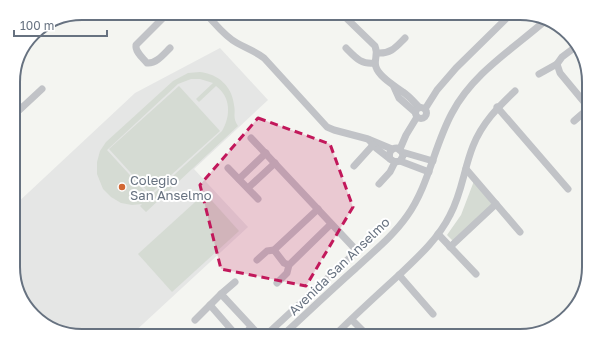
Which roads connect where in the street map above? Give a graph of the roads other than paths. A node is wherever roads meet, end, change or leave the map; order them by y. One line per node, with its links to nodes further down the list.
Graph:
1 (161, 20): 7 (street)
2 (212, 20): 23 (street)
3 (348, 20): 10 (street)
4 (503, 20): 19 (street)
5 (541, 24): 29 (street, Avenida San Anselmo)
6 (405, 38): 10 (street)
7 (170, 48)
8 (346, 48): 11 (street)
9 (573, 49): 12 (street)
10 (377, 53): 11 (street)
11 (375, 63): 19 (street)
12 (557, 64): 13 (street); 16 (street)
13 (539, 74)
14 (42, 89): 18 (street)
15 (515, 91): 17 (street)
16 (582, 100)
17 (497, 107): 33 (street); 38 (street)
18 (20, 108)
19 (419, 111): 26 (street)
20 (582, 114): 21 (street)
21 (574, 121)
22 (251, 138): 27 (street)
23 (368, 139): 24 (street); 25 (street)
24 (373, 145): 28 (street); 31 (street)
25 (392, 149): 26 (street); 28 (street)
26 (401, 150): 28 (street); 29 (street)
27 (266, 153): 30 (street); 35 (street)
28 (395, 160): 34 (street); 36 (street)
29 (433, 161): 34 (street, Avenida San Anselmo)
30 (275, 163): 37 (street); 41 (street)
31 (354, 166)
32 (228, 168): 35 (street)
33 (466, 169): 40 (street); 44 (street)
34 (429, 172): 61 (street, Avenida San Anselmo)
35 (239, 179): 37 (street)
36 (379, 184)
37 (248, 188): 39 (street)
38 (568, 189)
39 (258, 199)
40 (496, 204): 43 (street); 45 (street)
41 (318, 209): 42 (street); 46 (street)
42 (331, 224): 48 (street); 60 (street)
43 (520, 232)
44 (438, 234): 45 (street); 50 (street)
45 (450, 247): 49 (street)
46 (274, 250): 47 (street); 48 (street)
47 (257, 260)
48 (289, 265): 52 (street)
49 (476, 274)
50 (399, 275): 55 (street); 57 (street)
51 (235, 282): 53 (street)
52 (277, 283)
53 (221, 294): 54 (street); 58 (street)
54 (210, 305): 56 (street); 59 (street)
55 (433, 314)
56 (195, 320)
57 (352, 320): 62 (street); 63 (street)
58 (251, 327)
59 (231, 329)
60 (272, 329)
61 (289, 329)
62 (342, 329)
63 (361, 329)

